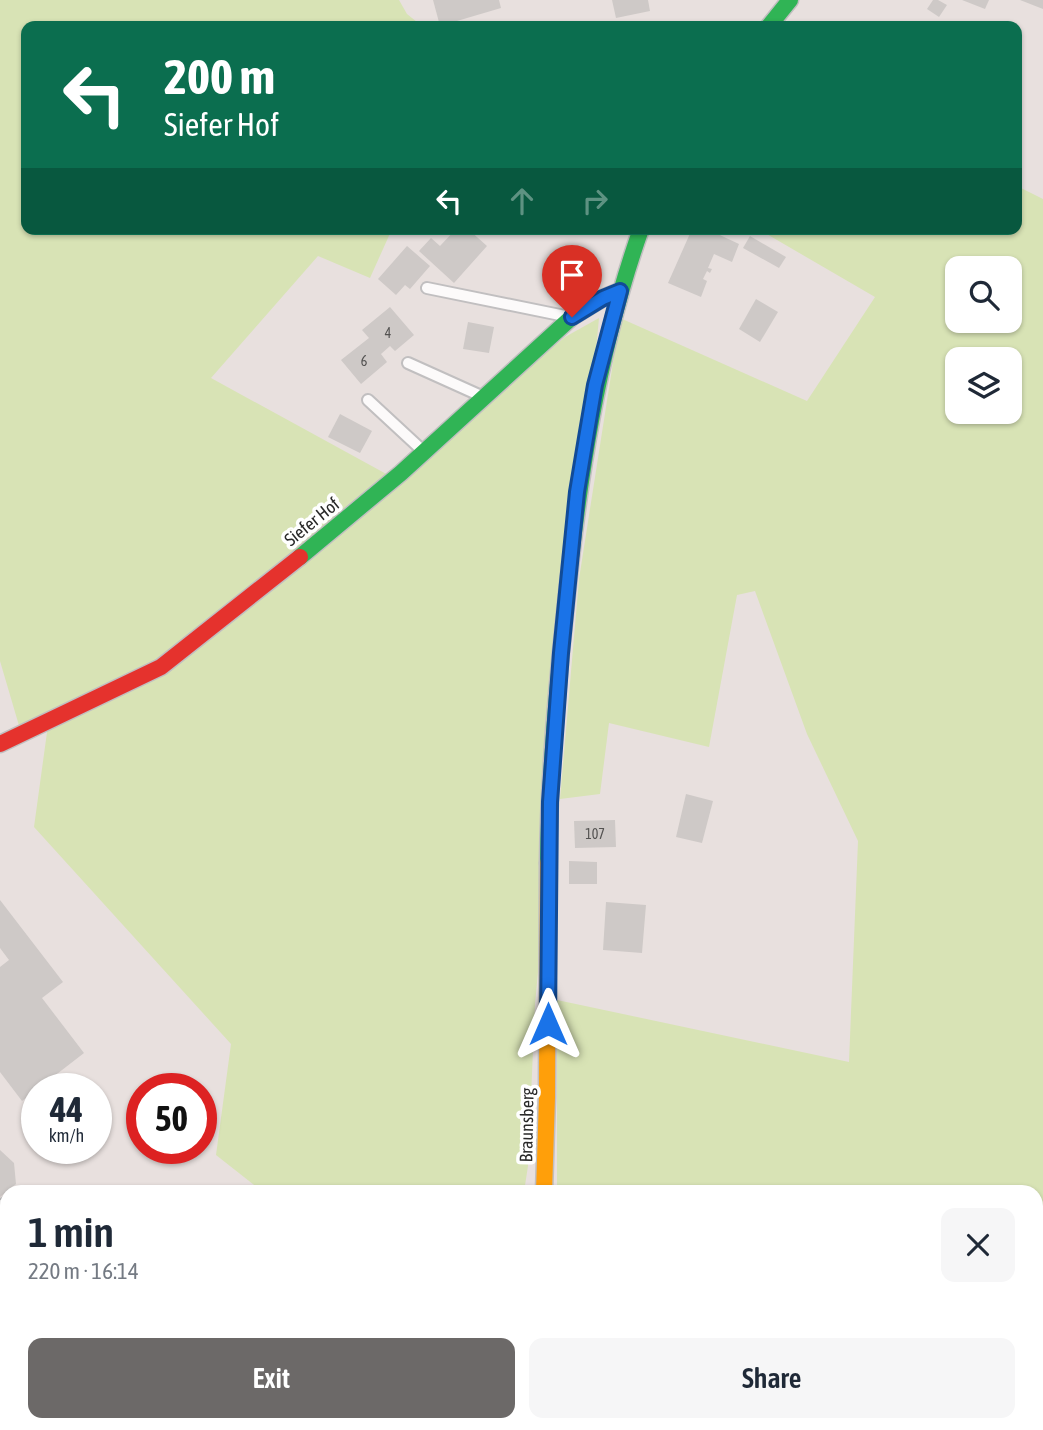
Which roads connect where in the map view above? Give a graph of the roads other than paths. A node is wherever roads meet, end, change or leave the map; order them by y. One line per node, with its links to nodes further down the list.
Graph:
1 (790, 0): 2 (main road)
2 (773, 21)
3 (639, 235): 5 (main road, Braunsberg)
4 (427, 288): 6 (lane)
5 (620, 291): 6 (main road, Siefer Hof); 12 (main road, Braunsberg)
6 (572, 317): 8 (main road, Siefer Hof)
7 (408, 363): 8 (lane)
8 (483, 397): 10 (main road, Siefer Hof)
9 (368, 400): 10 (lane)
10 (424, 452): 11 (main road, Siefer Hof)
11 (0, 744)
12 (544, 1185)

